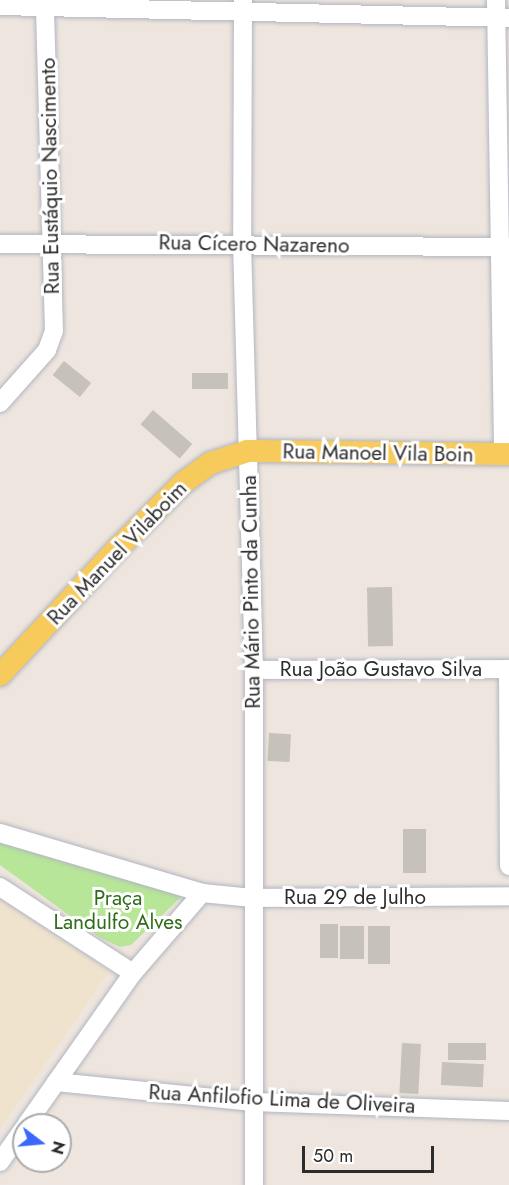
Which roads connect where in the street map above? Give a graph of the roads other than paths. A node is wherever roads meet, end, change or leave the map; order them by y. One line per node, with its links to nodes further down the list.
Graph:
1 (496, 0): 5 (street)
2 (45, 4): 3 (street); 4 (street); 6 (street, Rua Eustáquio Nascimento)
3 (243, 5): 5 (street); 7 (street, Rua Mário Pinto da Cunha)
4 (0, 6)
5 (502, 18): 9 (street)
6 (51, 243): 7 (street, Rua Cícero Nazareno); 8 (street, Rua Cícero Nazareno); 10 (street, Rua Eustáquio Nascimento)
7 (242, 243): 9 (street, Rua Cícero Nazareno); 11 (street, Rua Mário Pinto da Cunha)
8 (0, 244)
9 (505, 247): 12 (street)
10 (0, 403)
11 (247, 451): 12 (main road, Rua Manoel Vila Boin); 14 (street, Rua Mário Pinto da Cunha); 15 (main road, Rua Manuel Vilaboim)
12 (506, 454)
13 (508, 669): 14 (street, Rua João Gustavo Silva); 17 (street)
14 (254, 670): 21 (street, Rua Mário Pinto da Cunha)
15 (0, 675)
16 (0, 833): 19 (street)
17 (509, 866)
18 (0, 887): 22 (street)
19 (202, 893): 21 (street, Rua 29 de Julho); 22 (street)
20 (509, 896): 21 (street, Rua 29 de Julho)
21 (253, 898): 24 (street, Rua Mário Pinto da Cunha)
22 (133, 973): 23 (street)
23 (56, 1082): 24 (street, Rua Anfilofio Lima de Oliveira); 26 (street)
24 (253, 1102): 25 (street, Rua Anfilofio Lima de Oliveira); 29 (street, Rua Mário Pinto da Cunha)
25 (509, 1111)
26 (35, 1113)
27 (12, 1145): 28 (street)
28 (0, 1162)
29 (254, 1185)

